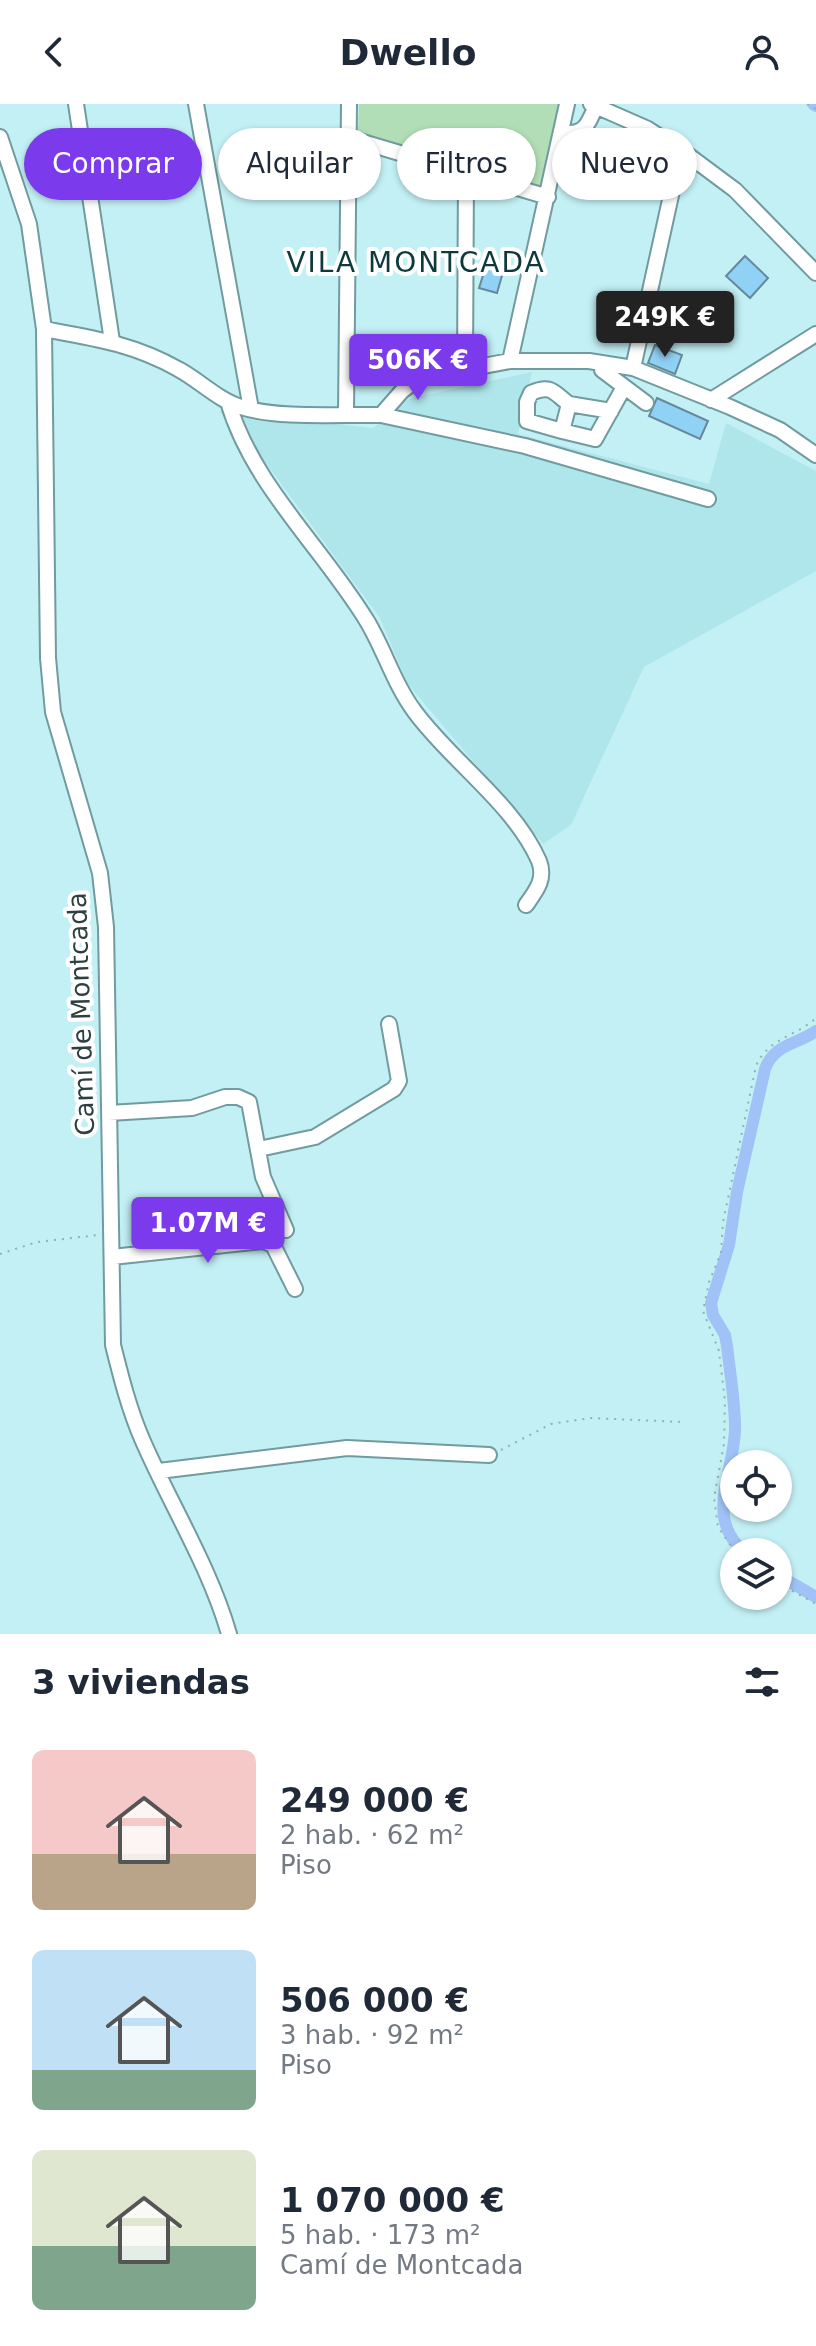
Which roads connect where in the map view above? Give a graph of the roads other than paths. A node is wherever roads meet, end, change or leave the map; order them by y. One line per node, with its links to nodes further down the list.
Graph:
1 (76, 104): 21 (street)
2 (196, 104): 31 (street)
3 (349, 104): 6 (street)
4 (567, 104): 7 (street)
5 (594, 105): 8 (street); 9 (street)
6 (349, 128)
7 (562, 128)
8 (584, 128)
9 (646, 128)
10 (0, 137): 19 (street, Camí de Montcada)
11 (697, 162): 18 (street)
12 (552, 177): 14 (street)
13 (536, 193): 14 (street)
14 (548, 197): 22 (street)
15 (348, 200): 33 (street)
16 (466, 200): 25 (street)
17 (670, 200): 24 (street)
18 (816, 273)
19 (44, 329): 21 (street); 40 (street, Camí de Montcada)
20 (816, 334): 27 (street)
21 (112, 341): 28 (street)
22 (510, 361): 23 (street); 25 (street)
23 (602, 363): 24 (street); 26 (street)
24 (633, 368): 27 (street)
25 (465, 369): 34 (street)
26 (624, 387): 29 (street); 32 (street)
27 (711, 400): 36 (street)
28 (228, 402): 31 (street); 38 (street)
29 (646, 403)
30 (569, 404): 32 (street); 35 (street); 35 (street)
31 (251, 409): 33 (street)
32 (611, 411): 35 (street)
33 (346, 414): 34 (street)
34 (381, 415): 37 (street)
35 (562, 431)
36 (816, 455)
37 (708, 499)
38 (526, 905)
39 (389, 1024): 41 (street)
40 (109, 1113): 41 (street); 43 (street, Camí de Montcada)
41 (259, 1149): 42 (street)
42 (286, 1230)
43 (112, 1257): 44 (street); 46 (street, Camí de Montcada)
44 (295, 1289)
45 (489, 1455): 46 (street)
46 (159, 1471): 47 (street, Camí de Montcada)
47 (229, 1634)

